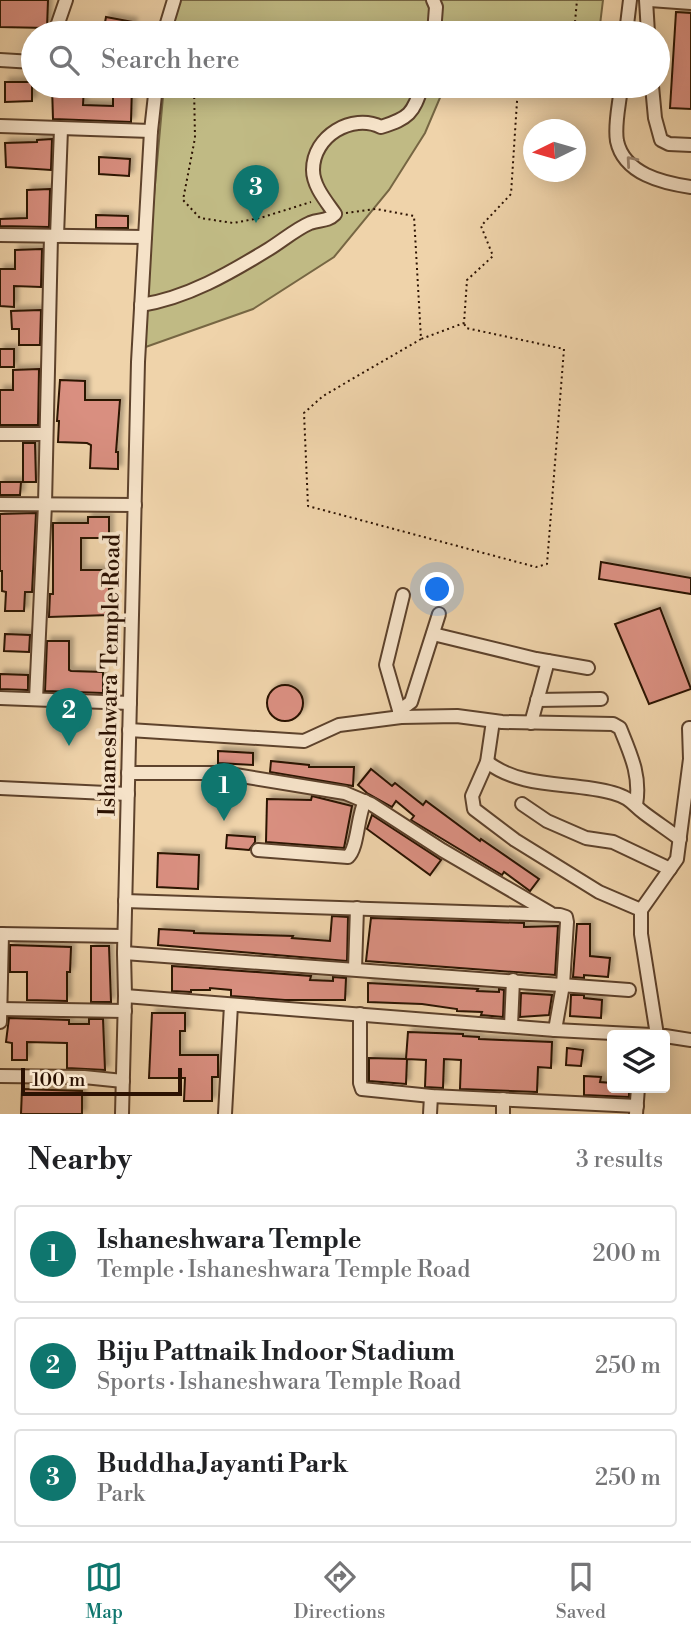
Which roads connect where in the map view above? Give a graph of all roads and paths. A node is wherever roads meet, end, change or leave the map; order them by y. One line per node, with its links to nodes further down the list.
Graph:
1 (57, 0): 9 (street)
2 (66, 0): 10 (street)
3 (174, 0): 11 (street)
4 (433, 0): 12 (street)
5 (577, 0): 13 (path)
6 (630, 0): 14 (street)
7 (648, 0): 8 (street); 15 (street)
8 (691, 3)
9 (56, 21)
10 (59, 21)
11 (168, 21)
12 (435, 21)
13 (575, 21)
14 (627, 21)
15 (648, 21)
16 (0, 60): 17 (street)
17 (21, 61)
18 (155, 98): 26 (street, Ishaneshwara Temple Road)
19 (194, 98): 29 (path)
20 (418, 98): 29 (street)
21 (517, 98): 35 (path)
22 (620, 98): 28 (street, one-way to 22)
23 (653, 98): 27 (street)
24 (0, 127): 25 (street)
25 (61, 129): 26 (street); 32 (street)
26 (151, 131): 33 (street, Ishaneshwara Temple Road)
27 (691, 145)
28 (691, 187)
29 (324, 197): 30 (street)
30 (335, 214): 34 (street); 36 (path)
31 (0, 235): 32 (street)
32 (54, 236): 33 (street); 38 (street)
33 (145, 237): 34 (street, Ishaneshwara Temple Road)
34 (141, 305): 41 (street, Ishaneshwara Temple Road)
35 (464, 323): 36 (path); 36 (path)
36 (421, 339)
37 (0, 434): 38 (street)
38 (46, 434): 40 (street)
39 (0, 504): 40 (street)
40 (44, 504): 41 (street); 48 (street)
41 (135, 505): 51 (street, Ishaneshwara Temple Road)
42 (403, 595): 52 (street)
43 (439, 614): 44 (street)
44 (433, 634): 45 (street); 52 (street)
45 (548, 661): 46 (street); 50 (street)
46 (588, 668)
47 (0, 698): 48 (street)
48 (36, 699): 51 (street)
49 (601, 699): 50 (street)
50 (537, 700): 54 (street)
51 (130, 703): 56 (street, Ishaneshwara Temple Road)
52 (400, 714): 53 (street); 56 (street)
53 (493, 721): 54 (street); 57 (street)
54 (531, 723): 63 (street)
55 (691, 727): 64 (street)
56 (129, 730): 58 (street, Ishaneshwara Temple Road)
57 (487, 762): 63 (street); 69 (street)
58 (128, 774): 60 (street, Ishaneshwara Temple Road); 61 (street)
59 (0, 788): 60 (street)
60 (128, 794): 67 (street, Ishaneshwara Temple Road)
61 (365, 801): 65 (street); 70 (street)
62 (522, 804): 66 (street)
63 (636, 806): 64 (street)
64 (680, 839): 66 (street)
65 (258, 850)
66 (670, 869): 69 (street)
67 (125, 901): 68 (street); 72 (street, Ishaneshwara Temple Road)
68 (357, 908): 70 (street); 74 (street)
69 (641, 910): 86 (street)
70 (554, 915): 76 (street)
71 (1, 934): 72 (street); 80 (street)
72 (124, 936): 73 (street, Ishaneshwara Temple Road)
73 (124, 953): 74 (street); 78 (street, Ishaneshwara Temple Road)
74 (355, 969): 75 (street)
75 (513, 980): 76 (street); 84 (street)
76 (562, 985): 77 (street); 85 (street)
77 (629, 990)
78 (125, 996): 79 (street); 81 (street, Ishaneshwara Temple Road)
79 (231, 1005): 82 (street); 97 (street)
80 (0, 1009): 81 (street); 83 (street)
81 (125, 1011): 91 (street, Ishaneshwara Temple Road)
82 (360, 1014): 84 (street); 92 (street)
83 (0, 1022)
84 (511, 1026): 85 (street)
85 (555, 1030): 87 (street)
86 (656, 1030)
87 (607, 1033)
88 (670, 1038): 89 (street)
89 (691, 1040)
90 (0, 1076): 91 (street)
91 (122, 1081): 96 (street, Ishaneshwara Temple Road)
92 (431, 1096): 93 (street); 98 (street)
93 (503, 1099): 94 (street); 99 (street)
94 (574, 1108): 95 (street)
95 (636, 1110)
96 (122, 1114)
97 (225, 1114)
98 (430, 1114)
99 (503, 1114)

